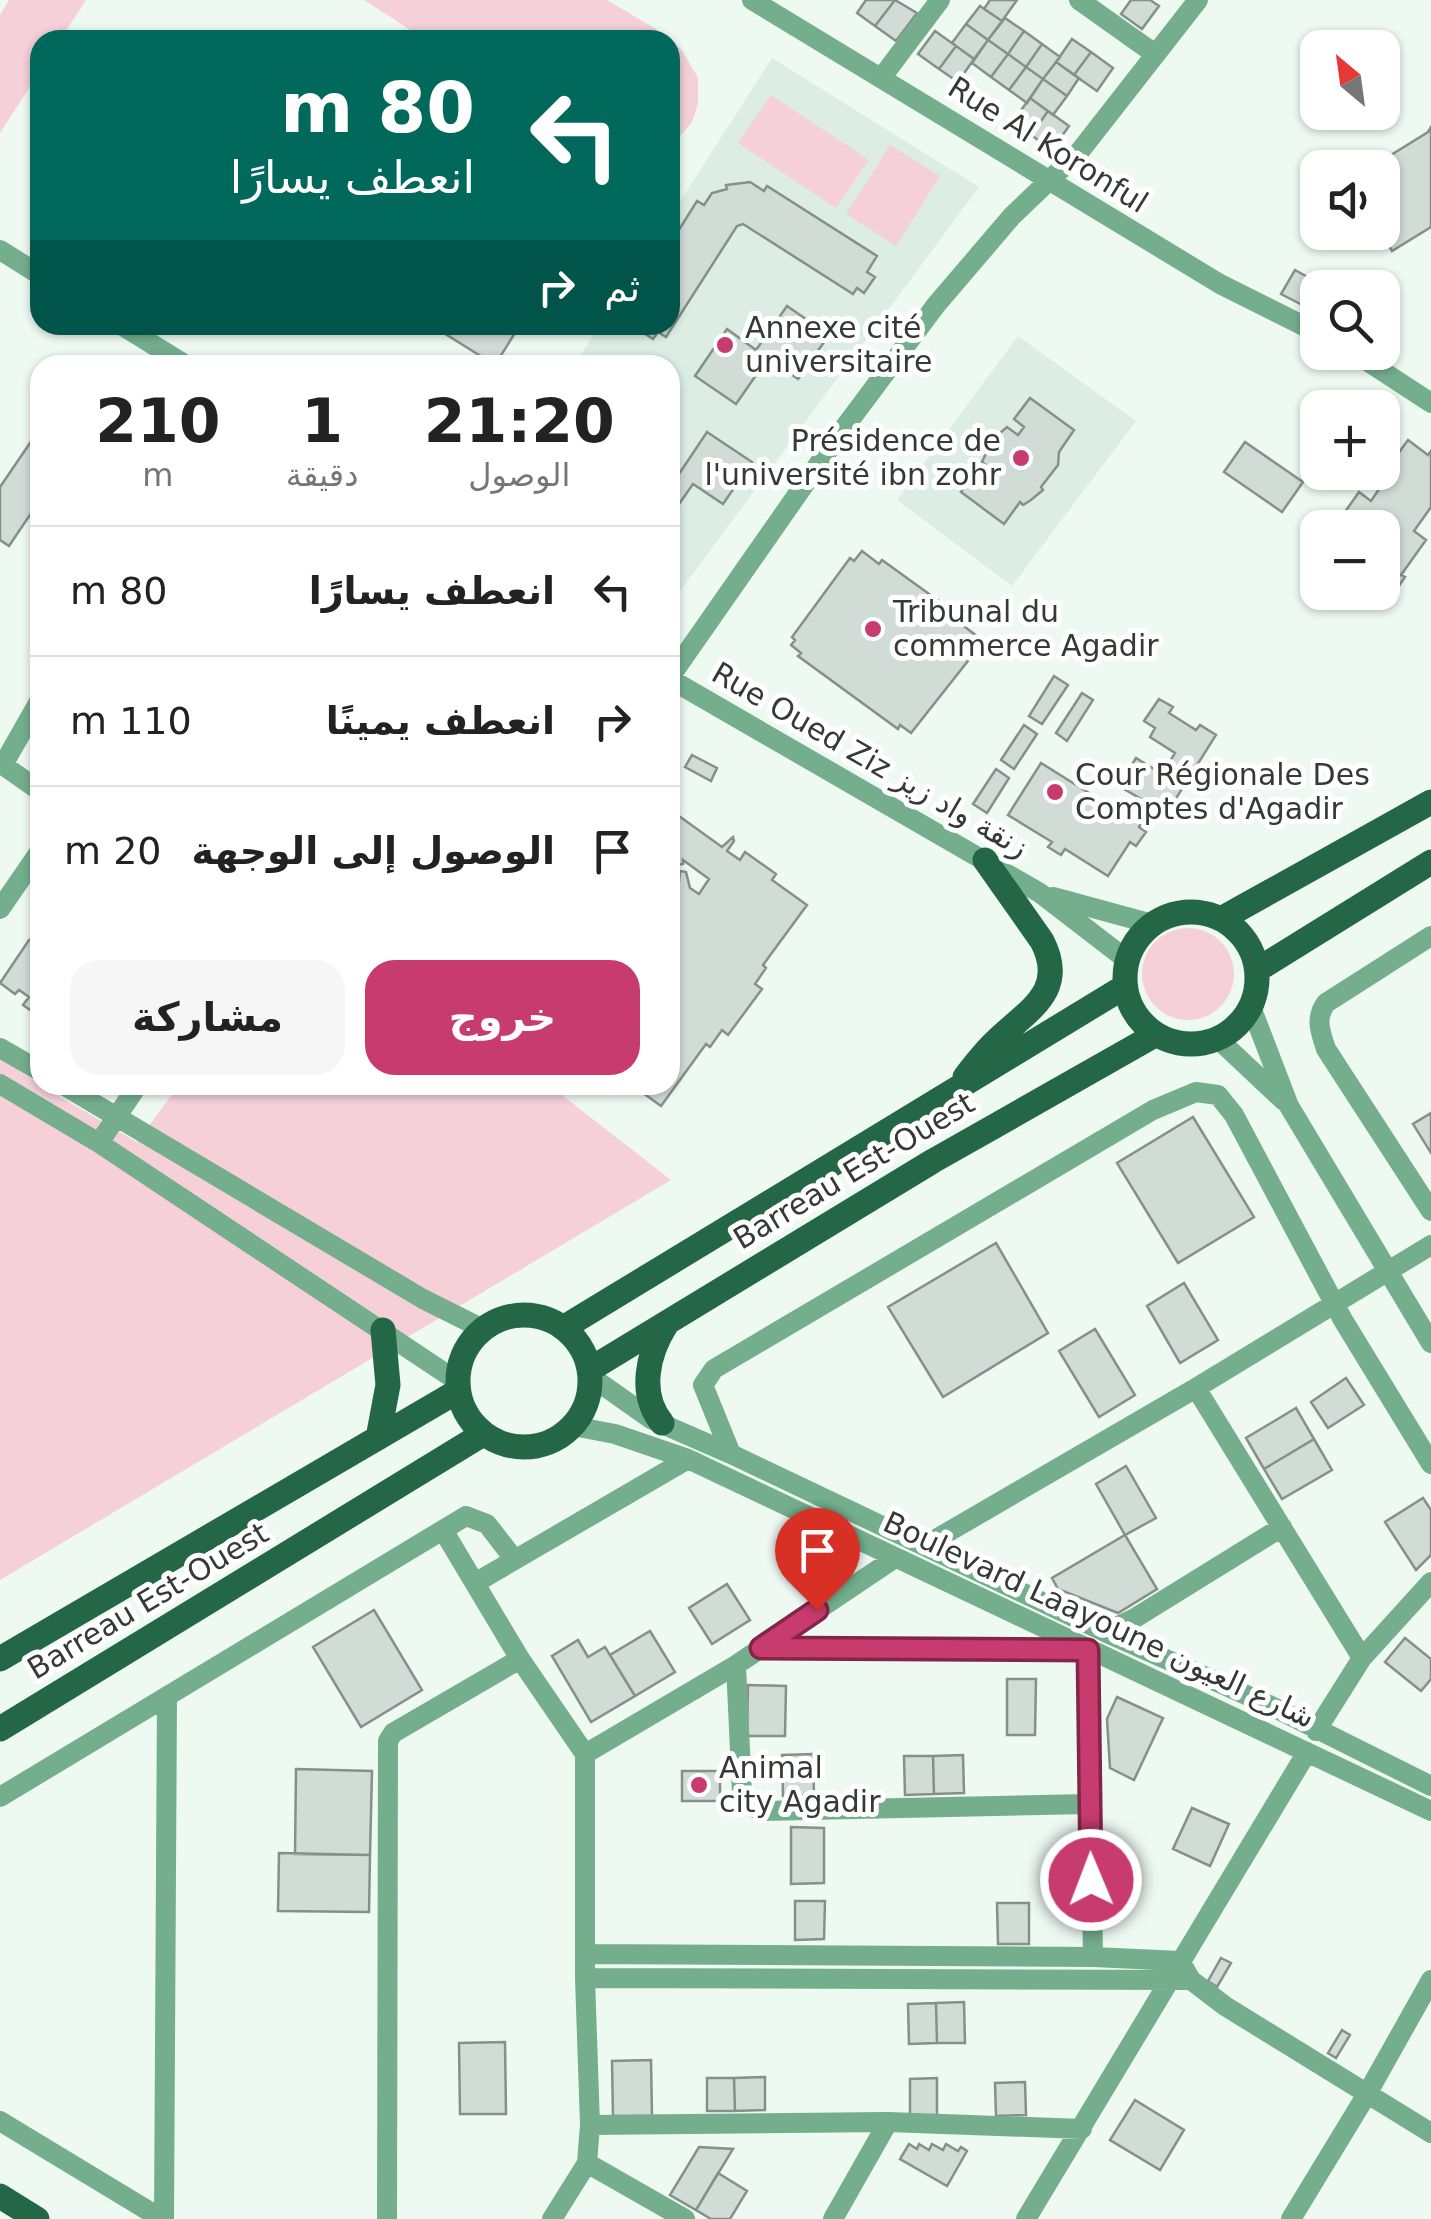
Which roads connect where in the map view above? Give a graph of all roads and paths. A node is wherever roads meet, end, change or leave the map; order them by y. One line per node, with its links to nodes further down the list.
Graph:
1 (752, 0): 6 (street, Rue Al Koronful)
2 (940, 0): 6 (street)
3 (1079, 0): 5 (street)
4 (1198, 0): 5 (street)
5 (1155, 54): 7 (street)
6 (882, 77): 7 (street, Rue Al Koronful)
7 (1049, 182): 10 (street, Rue Al Koronful); 15 (street)
8 (0, 250): 9 (street)
9 (30, 269)
10 (1300, 324)
11 (137, 335): 12 (street)
12 (170, 355)
13 (1381, 370): 14 (street)
14 (1431, 402)
15 (680, 664)
16 (680, 684): 21 (street, Rue Oued Ziz زنقة واد زيز)
17 (30, 716): 18 (street)
18 (1, 764): 19 (street)
19 (30, 785)
20 (1431, 802): 26 (main road)
21 (984, 860): 24 (street, Rue Oued Ziz زنقة واد زيز); 38 (main road)
22 (1431, 862): 30 (main road)
23 (30, 866): 25 (street)
24 (1040, 893): 27 (street, Rue Oued Ziz زنقة واد زيز); 29 (street, Rue Oued Ziz زنقة واد زيز)
25 (0, 909)
26 (1221, 919): 27 (main road); 30 (main road)
27 (1152, 924): 29 (main road)
28 (1431, 936): 44 (street)
29 (1127, 960): 31 (main road)
30 (1257, 970): 32 (main road)
31 (1124, 987): 33 (main road); 38 (main road, Barreau Est-Ouest)
32 (1251, 1007): 34 (main road); 41 (street)
33 (1155, 1035): 34 (main road); 48 (main road, Barreau Est-Ouest)
34 (1218, 1039): 41 (street)
35 (0, 1048): 36 (street)
36 (30, 1065)
37 (0, 1084): 43 (street)
38 (952, 1092): 49 (main road, Barreau Est-Ouest)
39 (80, 1095): 42 (street)
40 (131, 1095): 42 (street)
41 (1289, 1106): 46 (street)
42 (116, 1116): 43 (street); 50 (street)
43 (99, 1142): 51 (street)
44 (1431, 1211)
45 (1431, 1245): 46 (street)
46 (1388, 1269): 47 (street); 52 (street)
47 (1334, 1302): 55 (street); 60 (street); 62 (street)
48 (668, 1322): 53 (main road, Barreau Est-Ouest); 56 (main road)
49 (563, 1328): 50 (main road); 53 (main road)
50 (483, 1329): 54 (main road)
51 (383, 1330): 54 (street); 59 (main road)
52 (1431, 1343)
53 (590, 1373): 56 (street, Boulevard Laayoune شارع العيون); 57 (main road)
54 (457, 1386): 58 (main road); 59 (main road, Barreau Est-Ouest)
55 (1196, 1388): 63 (street); 65 (street)
56 (662, 1422): 60 (street, Boulevard Laayoune شارع العيون)
57 (572, 1426): 58 (main road); 61 (street, Boulevard Laayoune شارع العيون)
58 (483, 1434): 78 (main road, Barreau Est-Ouest)
59 (378, 1438): 74 (main road, Barreau Est-Ouest)
60 (731, 1454): 65 (street, Boulevard Laayoune شارع العيون)
61 (688, 1460): 66 (street, Boulevard Laayoune شارع العيون); 67 (street)
62 (1431, 1464)
63 (1282, 1528): 70 (street); 73 (street)
64 (443, 1530): 67 (street); 69 (street); 77 (street)
65 (924, 1546): 70 (street, Boulevard Laayoune شارع العيون)
66 (895, 1558): 71 (street); 72 (street, Boulevard Laayoune شارع العيون)
67 (514, 1559): 69 (street)
68 (1431, 1582): 73 (street)
69 (475, 1584): 75 (street)
70 (1105, 1632): 79 (street, Boulevard Laayoune شارع العيون)
71 (761, 1648): 72 (street); 76 (street)
72 (1088, 1650): 80 (street, Boulevard Laayoune شارع العيون); 84 (street)
73 (1362, 1658): 79 (street)
74 (0, 1659)
75 (520, 1659): 81 (street); 101 (street)
76 (736, 1665): 81 (street); 84 (street)
77 (167, 1696): 83 (street); 100 (street)
78 (0, 1728)
79 (1316, 1731): 82 (street, Boulevard Laayoune شارع العيون)
80 (1307, 1752): 85 (street, Boulevard Laayoune شارع العيون); 88 (street)
81 (584, 1754): 86 (street)
82 (1431, 1786)
83 (0, 1797)
84 (1089, 1804): 87 (street)
85 (1431, 1811)
86 (585, 1954): 87 (street); 89 (street)
87 (1093, 1956): 88 (street)
88 (1180, 1974): 89 (street); 91 (street); 95 (street)
89 (585, 1978): 94 (street)
90 (1431, 1980): 91 (street)
91 (1367, 2094): 96 (street); 106 (street)
92 (0, 2121): 100 (street)
93 (888, 2122): 94 (street); 95 (street); 104 (street)
94 (590, 2125): 97 (street)
95 (1082, 2128): 105 (street)
96 (1431, 2133)
97 (587, 2162): 102 (street); 103 (street)
98 (0, 2196): 99 (main road)
99 (37, 2219)
100 (163, 2219)
101 (386, 2219)
102 (552, 2219)
103 (685, 2219)
104 (833, 2219)
105 (1026, 2219)
106 (1292, 2219)

